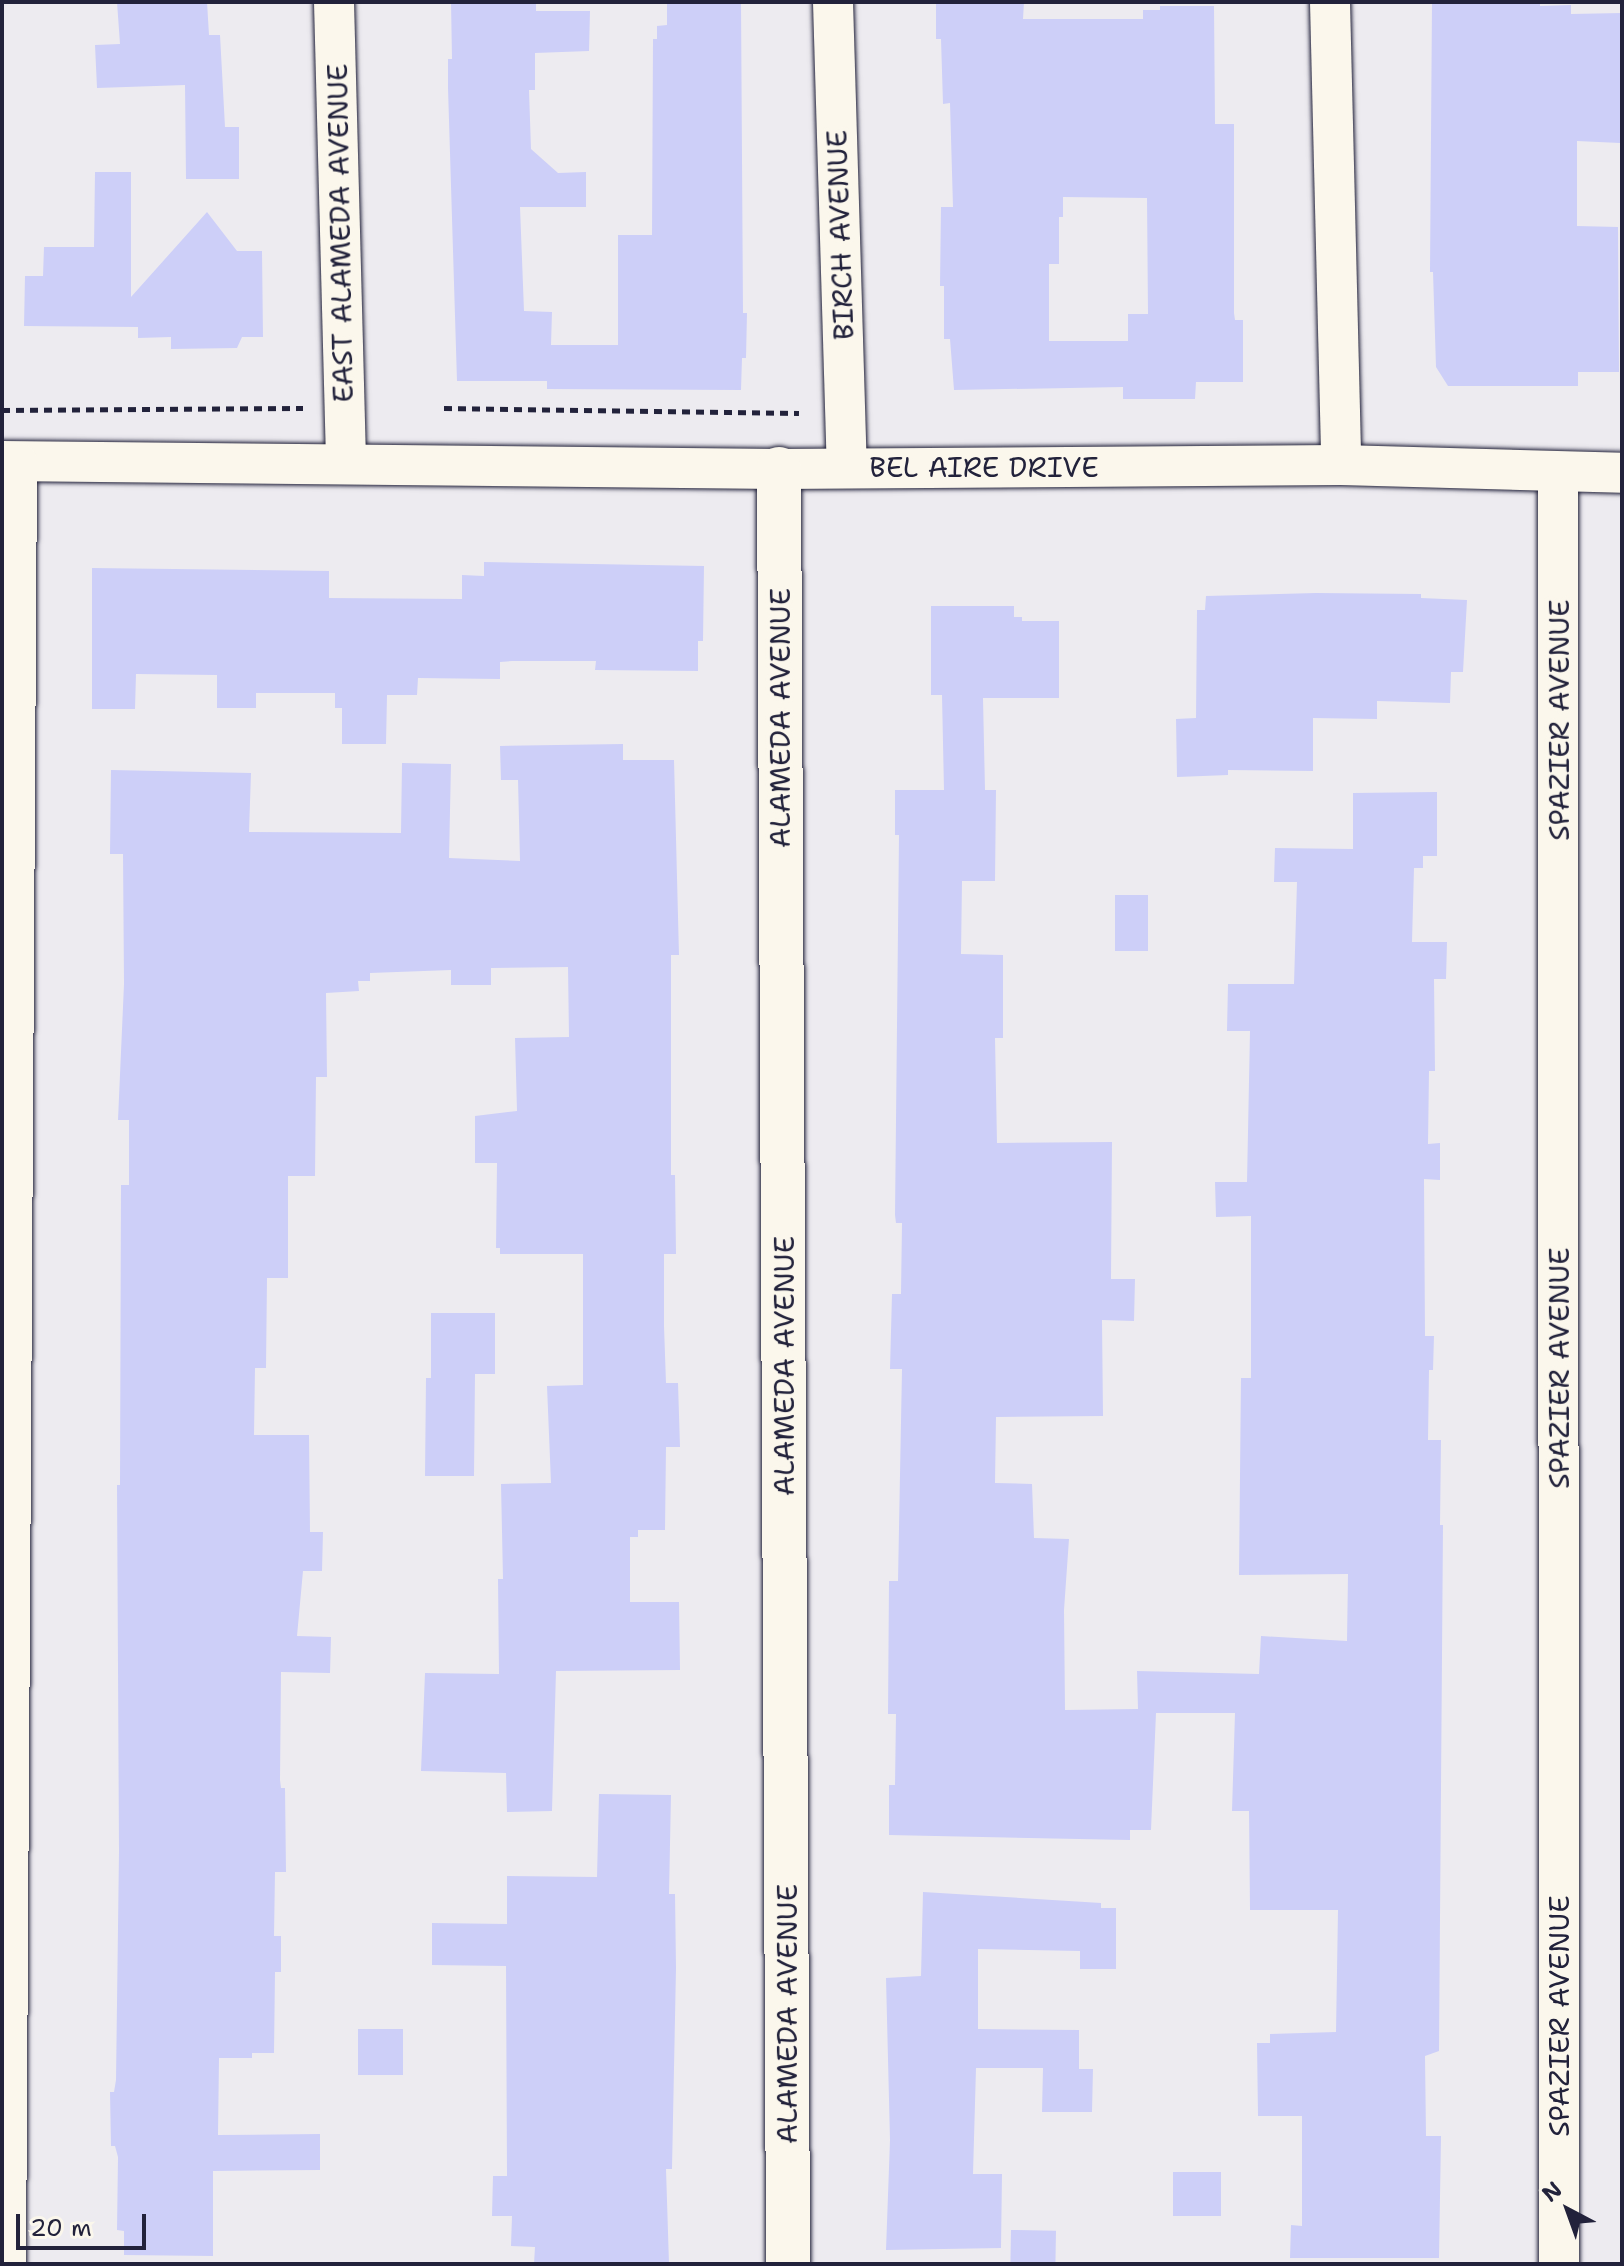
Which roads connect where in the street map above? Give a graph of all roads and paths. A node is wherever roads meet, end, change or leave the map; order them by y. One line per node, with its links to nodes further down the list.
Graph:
1 (334, 2): 9 (street, EAST ALAMEDA AVENUE)
2 (833, 2): 11 (street, BIRCH AVENUE)
3 (1330, 2): 10 (street)
4 (303, 408): 6 (path)
5 (444, 408): 7 (path)
6 (2, 410)
7 (799, 413)
8 (9, 462): 9 (street, BEL AIRE DRIVE); 15 (street)
9 (346, 463): 12 (street, BEL AIRE DRIVE)
10 (1341, 465): 11 (street, BEL AIRE DRIVE); 13 (street, BEL AIRE DRIVE)
11 (847, 468): 12 (street, BEL AIRE DRIVE)
12 (779, 469): 16 (street, ALAMEDA AVENUE)
13 (1558, 473): 14 (street, BEL AIRE DRIVE); 17 (street, SPAZIER AVENUE)
14 (1622, 473)
15 (6, 2264)
16 (788, 2264)
17 (1559, 2264)

